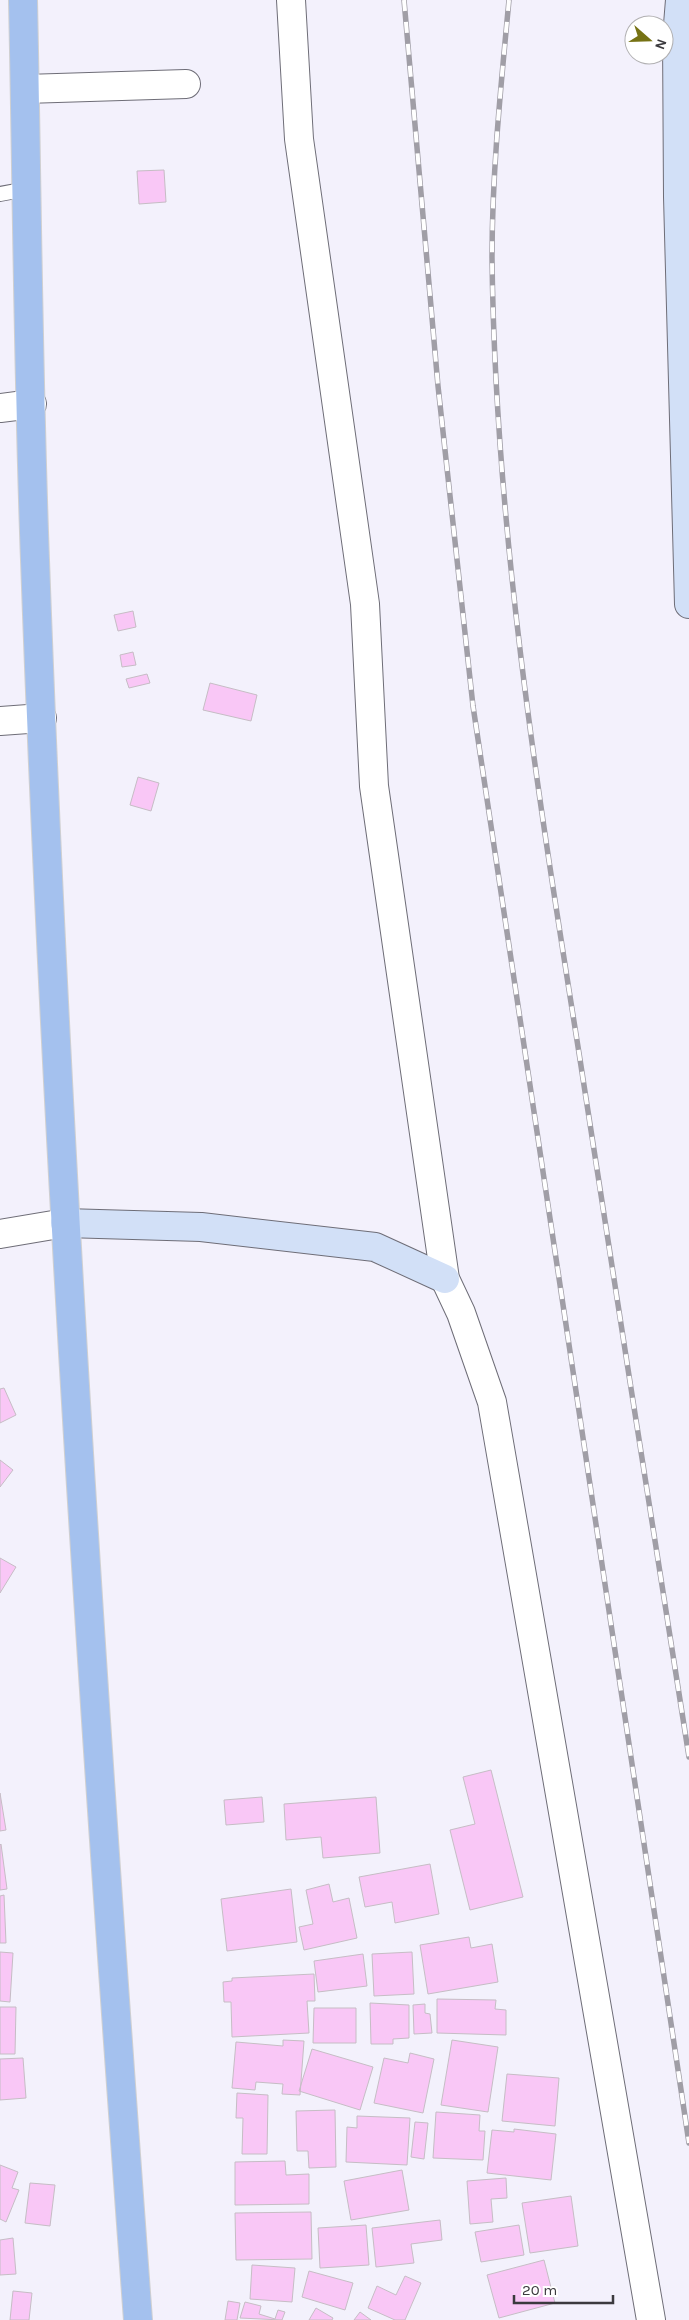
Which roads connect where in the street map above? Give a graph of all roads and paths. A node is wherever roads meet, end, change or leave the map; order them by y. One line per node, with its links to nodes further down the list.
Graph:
1 (23, 0): 5 (main road)
2 (291, 0): 16 (street)
3 (680, 0): 8 (street)
4 (186, 84): 5 (street)
5 (25, 89): 6 (main road)
6 (27, 189): 7 (lane); 9 (main road)
7 (0, 194)
8 (683, 196): 11 (street)
9 (32, 404): 10 (street); 12 (main road)
10 (0, 408)
11 (689, 604)
12 (42, 718): 13 (street); 14 (main road)
13 (0, 721)
14 (65, 1223): 15 (street); 16 (street); 17 (main road)
15 (0, 1234)
16 (445, 1279): 18 (street)
17 (138, 2320)
18 (651, 2320)

